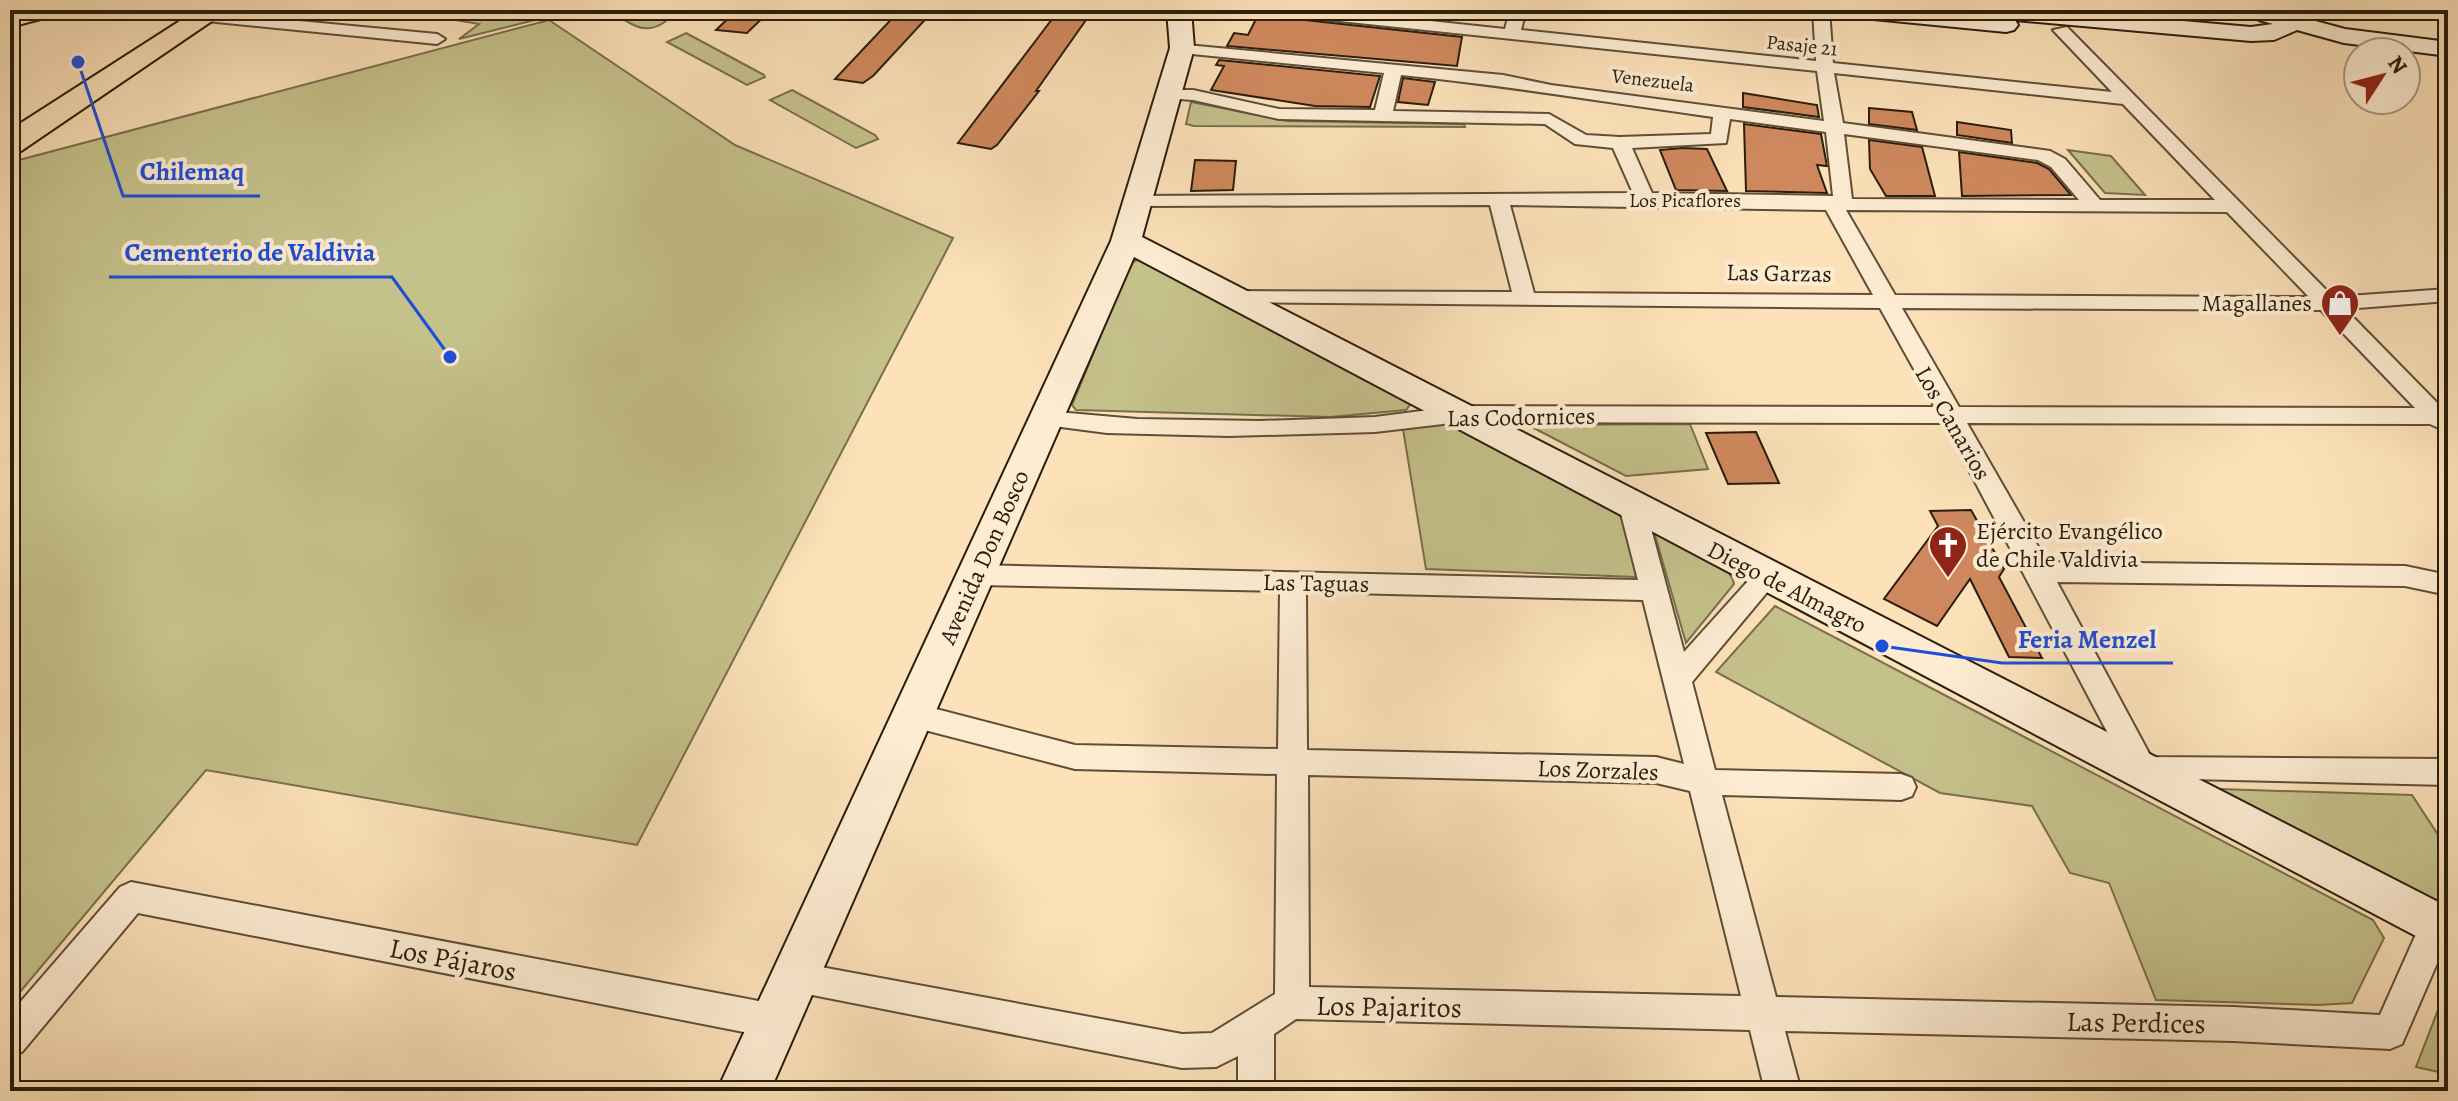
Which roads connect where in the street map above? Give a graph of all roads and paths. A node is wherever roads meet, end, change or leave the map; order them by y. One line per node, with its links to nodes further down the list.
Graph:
1 (48, 10): 10 (main road)
2 (1179, 10): 17 (main road, Avenida Don Bosco)
3 (1282, 10): 14 (street, Pasaje 21)
4 (1518, 10): 14 (street)
5 (1821, 10): 22 (street)
6 (1853, 10): 11 (main road)
7 (1978, 10): 11 (main road)
8 (2240, 11): 12 (main road); 13 (main road)
9 (206, 12): 15 (street); 27 (highway); 30 (highway)
10 (10, 20)
11 (2057, 24): 13 (main road); 24 (street)
12 (2286, 28): 13 (main road); 16 (main road); 18 (main road)
13 (2213, 31)
14 (1511, 36): 22 (street, Pasaje 21)
15 (437, 39)
16 (2342, 39)
17 (1182, 48): 21 (street, Venezuela); 23 (main road, Avenida Don Bosco)
18 (2448, 49)
19 (2422, 54): 20 (main road)
20 (2448, 58)
21 (1394, 68): 25 (street, Venezuela); 26 (street)
22 (1825, 69): 24 (street, Pasaje 21); 28 (street)
23 (1170, 94): 26 (street); 32 (main road, Avenida Don Bosco)
24 (2127, 99): 35 (street)
25 (1722, 111): 28 (street, Venezuela); 29 (street)
26 (1383, 116): 29 (street)
27 (10, 127)
28 (1837, 127): 34 (street); 36 (street, Venezuela)
29 (1620, 143): 31 (street)
30 (10, 144)
31 (1645, 199): 33 (street, Los Picaflores); 34 (street, Los Picaflores)
32 (1140, 200): 33 (street, Los Picaflores); 37 (main road, Avenida Don Bosco)
33 (1499, 201): 39 (street)
34 (1837, 202): 36 (street, Los Picaflores); 41 (street, Los Canarios)
35 (2229, 206): 36 (street, Los Picaflores); 42 (street)
36 (2096, 207)
37 (1126, 241): 40 (main road, Diego de Almagro); 45 (main road, Avenida Don Bosco)
38 (2448, 295): 42 (street, Las Garzas)
39 (1524, 296): 40 (street, Las Garzas); 41 (street, Las Garzas)
40 (1232, 297): 43 (main road, Diego de Almagro)
41 (1884, 301): 42 (street, Las Garzas); 44 (street, Los Canarios)
42 (2325, 304): 46 (street)
43 (1460, 414): 44 (street, Las Codornices); 45 (street, Las Codornices); 47 (main road, Diego de Almagro)
44 (1950, 417): 46 (street, Las Codornices); 48 (street, Los Canarios)
45 (1046, 419): 49 (main road, Avenida Don Bosco)
46 (2445, 424)
47 (1632, 506): 50 (main road, Diego de Almagro); 53 (street)
48 (2039, 572): 52 (street); 57 (street, Los Canarios)
49 (976, 575): 51 (street, Las Taguas); 55 (main road, Avenida Don Bosco)
50 (1766, 578): 54 (street); 57 (main road, Diego de Almagro)
51 (1293, 582): 53 (street, Las Taguas); 56 (street)
52 (2448, 585)
53 (1656, 590): 54 (street)
54 (1678, 678): 59 (street)
55 (913, 715): 56 (street, Los Zorzales); 62 (main road, Avenida Don Bosco)
56 (1293, 763): 59 (street, Los Zorzales); 63 (street)
57 (2143, 770): 58 (street); 61 (main road, Diego de Almagro)
58 (2448, 772)
59 (1705, 782): 60 (street, Los Zorzales); 64 (street)
60 (1901, 787)
61 (2442, 928): 64 (street, Las Perdices)
62 (794, 978): 65 (main road, Avenida Don Bosco); 66 (street, Los Pajaritos)
63 (1292, 1003): 64 (street, Los Pajaritos); 66 (street, Los Pajaritos)
64 (1764, 1016): 70 (street)
65 (774, 1021): 67 (street, Los Pájaros); 68 (main road, Avenida Don Bosco)
66 (1256, 1028): 69 (street)
67 (10, 1040)
68 (743, 1091)
69 (1256, 1091)
70 (1783, 1091)

